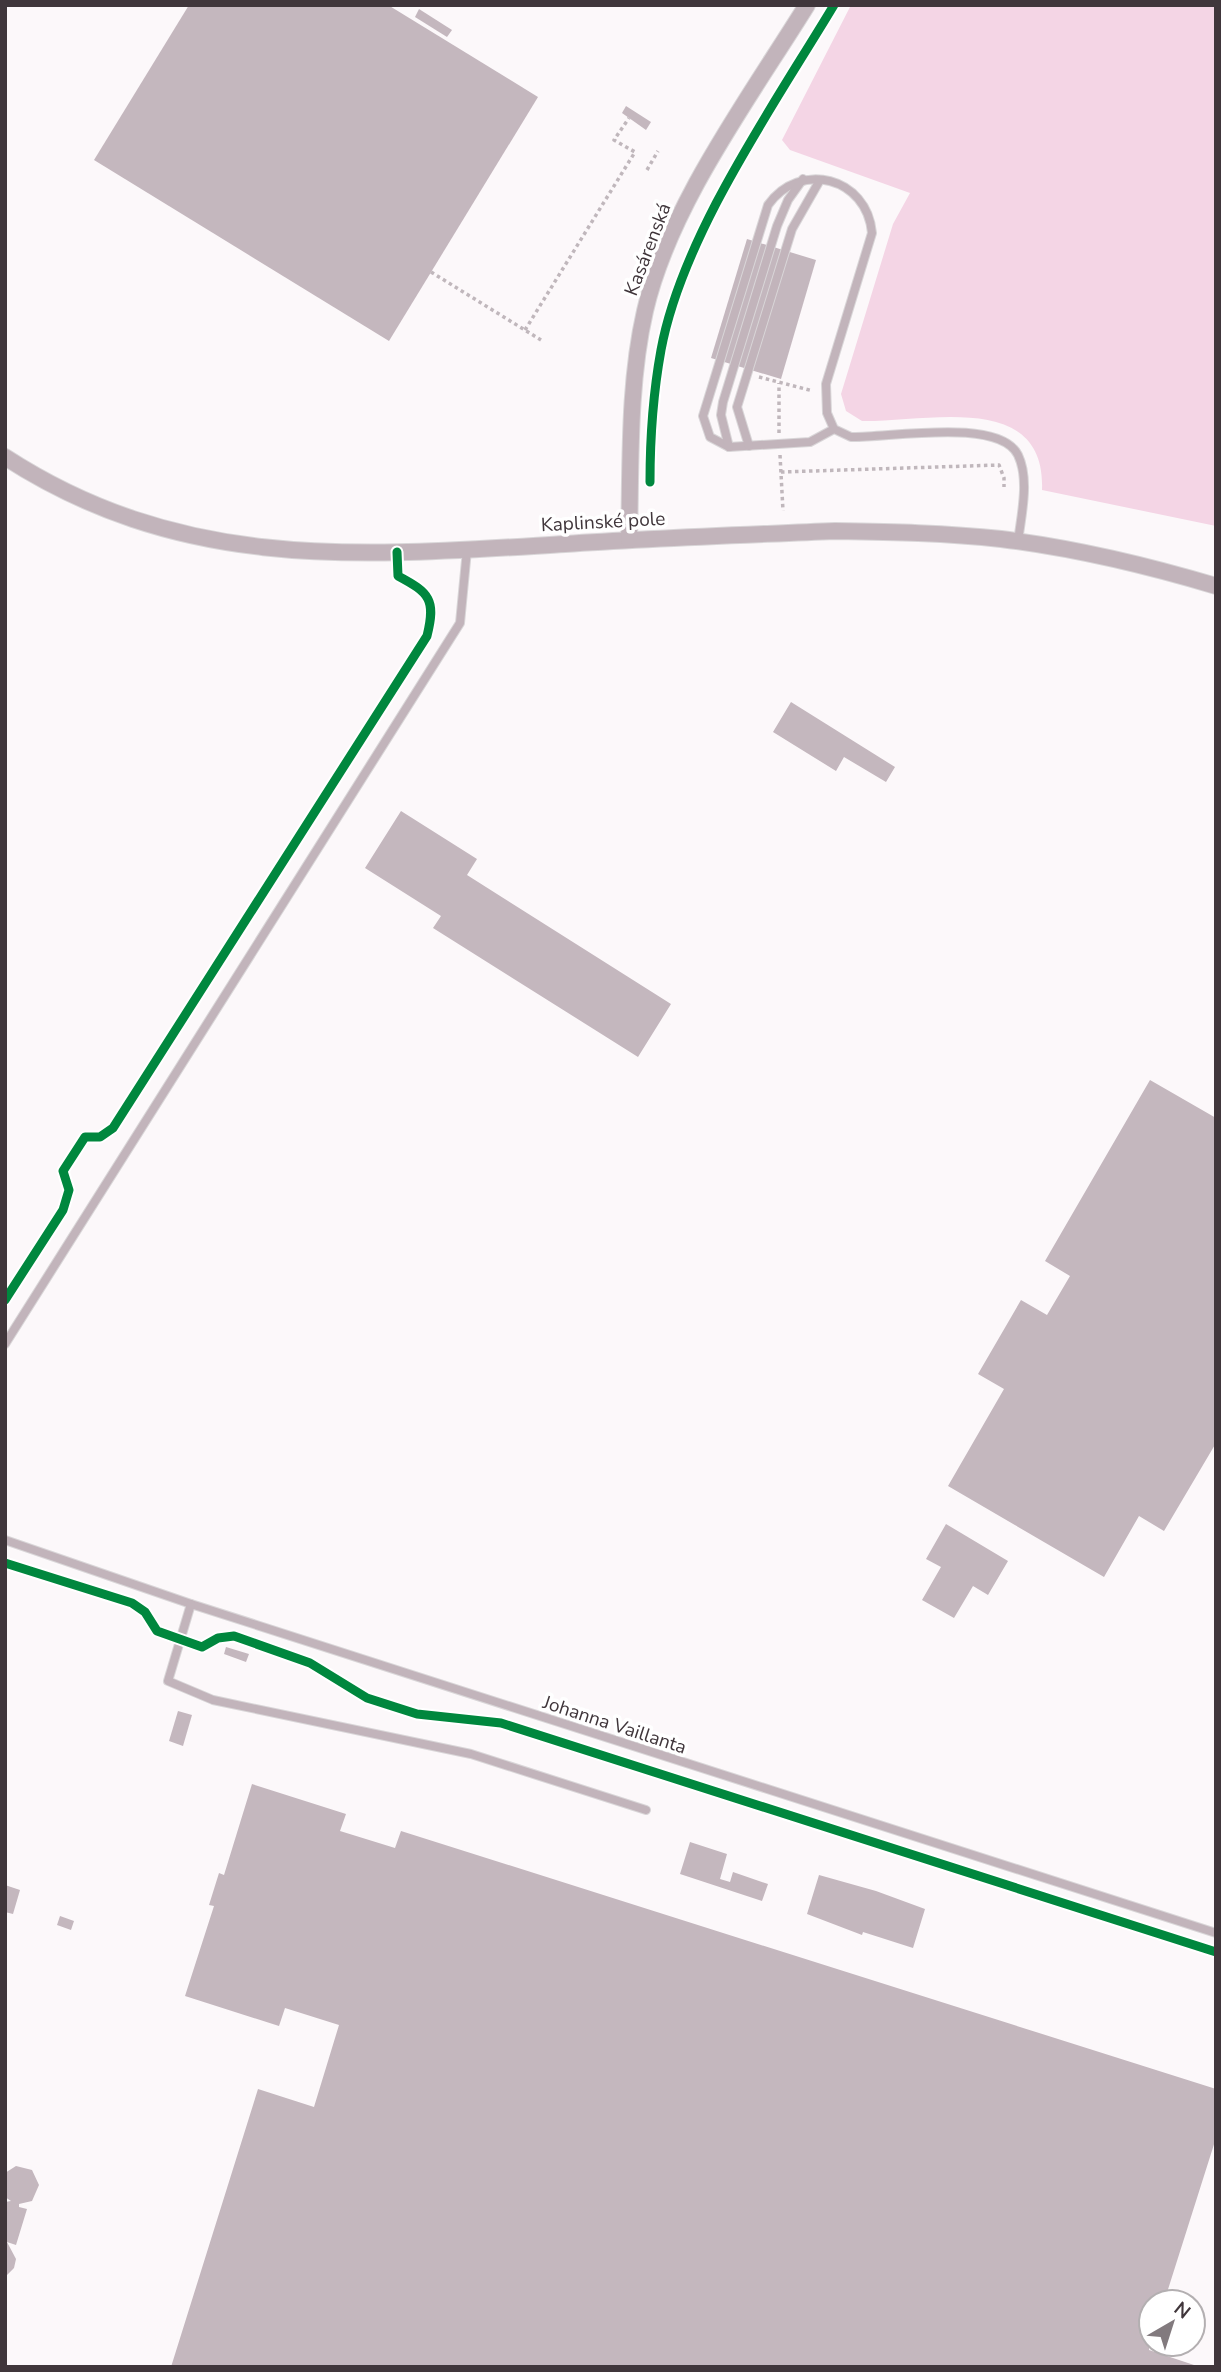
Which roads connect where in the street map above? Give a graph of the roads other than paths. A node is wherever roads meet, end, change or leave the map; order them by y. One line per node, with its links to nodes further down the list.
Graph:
1 (807, 5): 8 (street, Kasárenská)
2 (803, 179): 3 (lane); 6 (lane); 6 (lane)
3 (820, 180): 4 (lane); 5 (lane)
4 (834, 429): 5 (lane); 9 (lane)
5 (749, 446): 6 (lane)
6 (729, 447)
7 (5, 457): 10 (street, Kaplinské pole)
8 (629, 540): 9 (street, Kaplinské pole); 10 (street, Kaplinské pole)
9 (1018, 542): 11 (street, Kaplinské pole)
10 (467, 550): 12 (lane)
11 (1216, 586)
12 (5, 1344)
13 (5, 1540): 14 (lane, Johanna Vaillanta)
14 (191, 1604): 15 (lane); 16 (lane, Johanna Vaillanta)
15 (646, 1810)
16 (1216, 1933)

